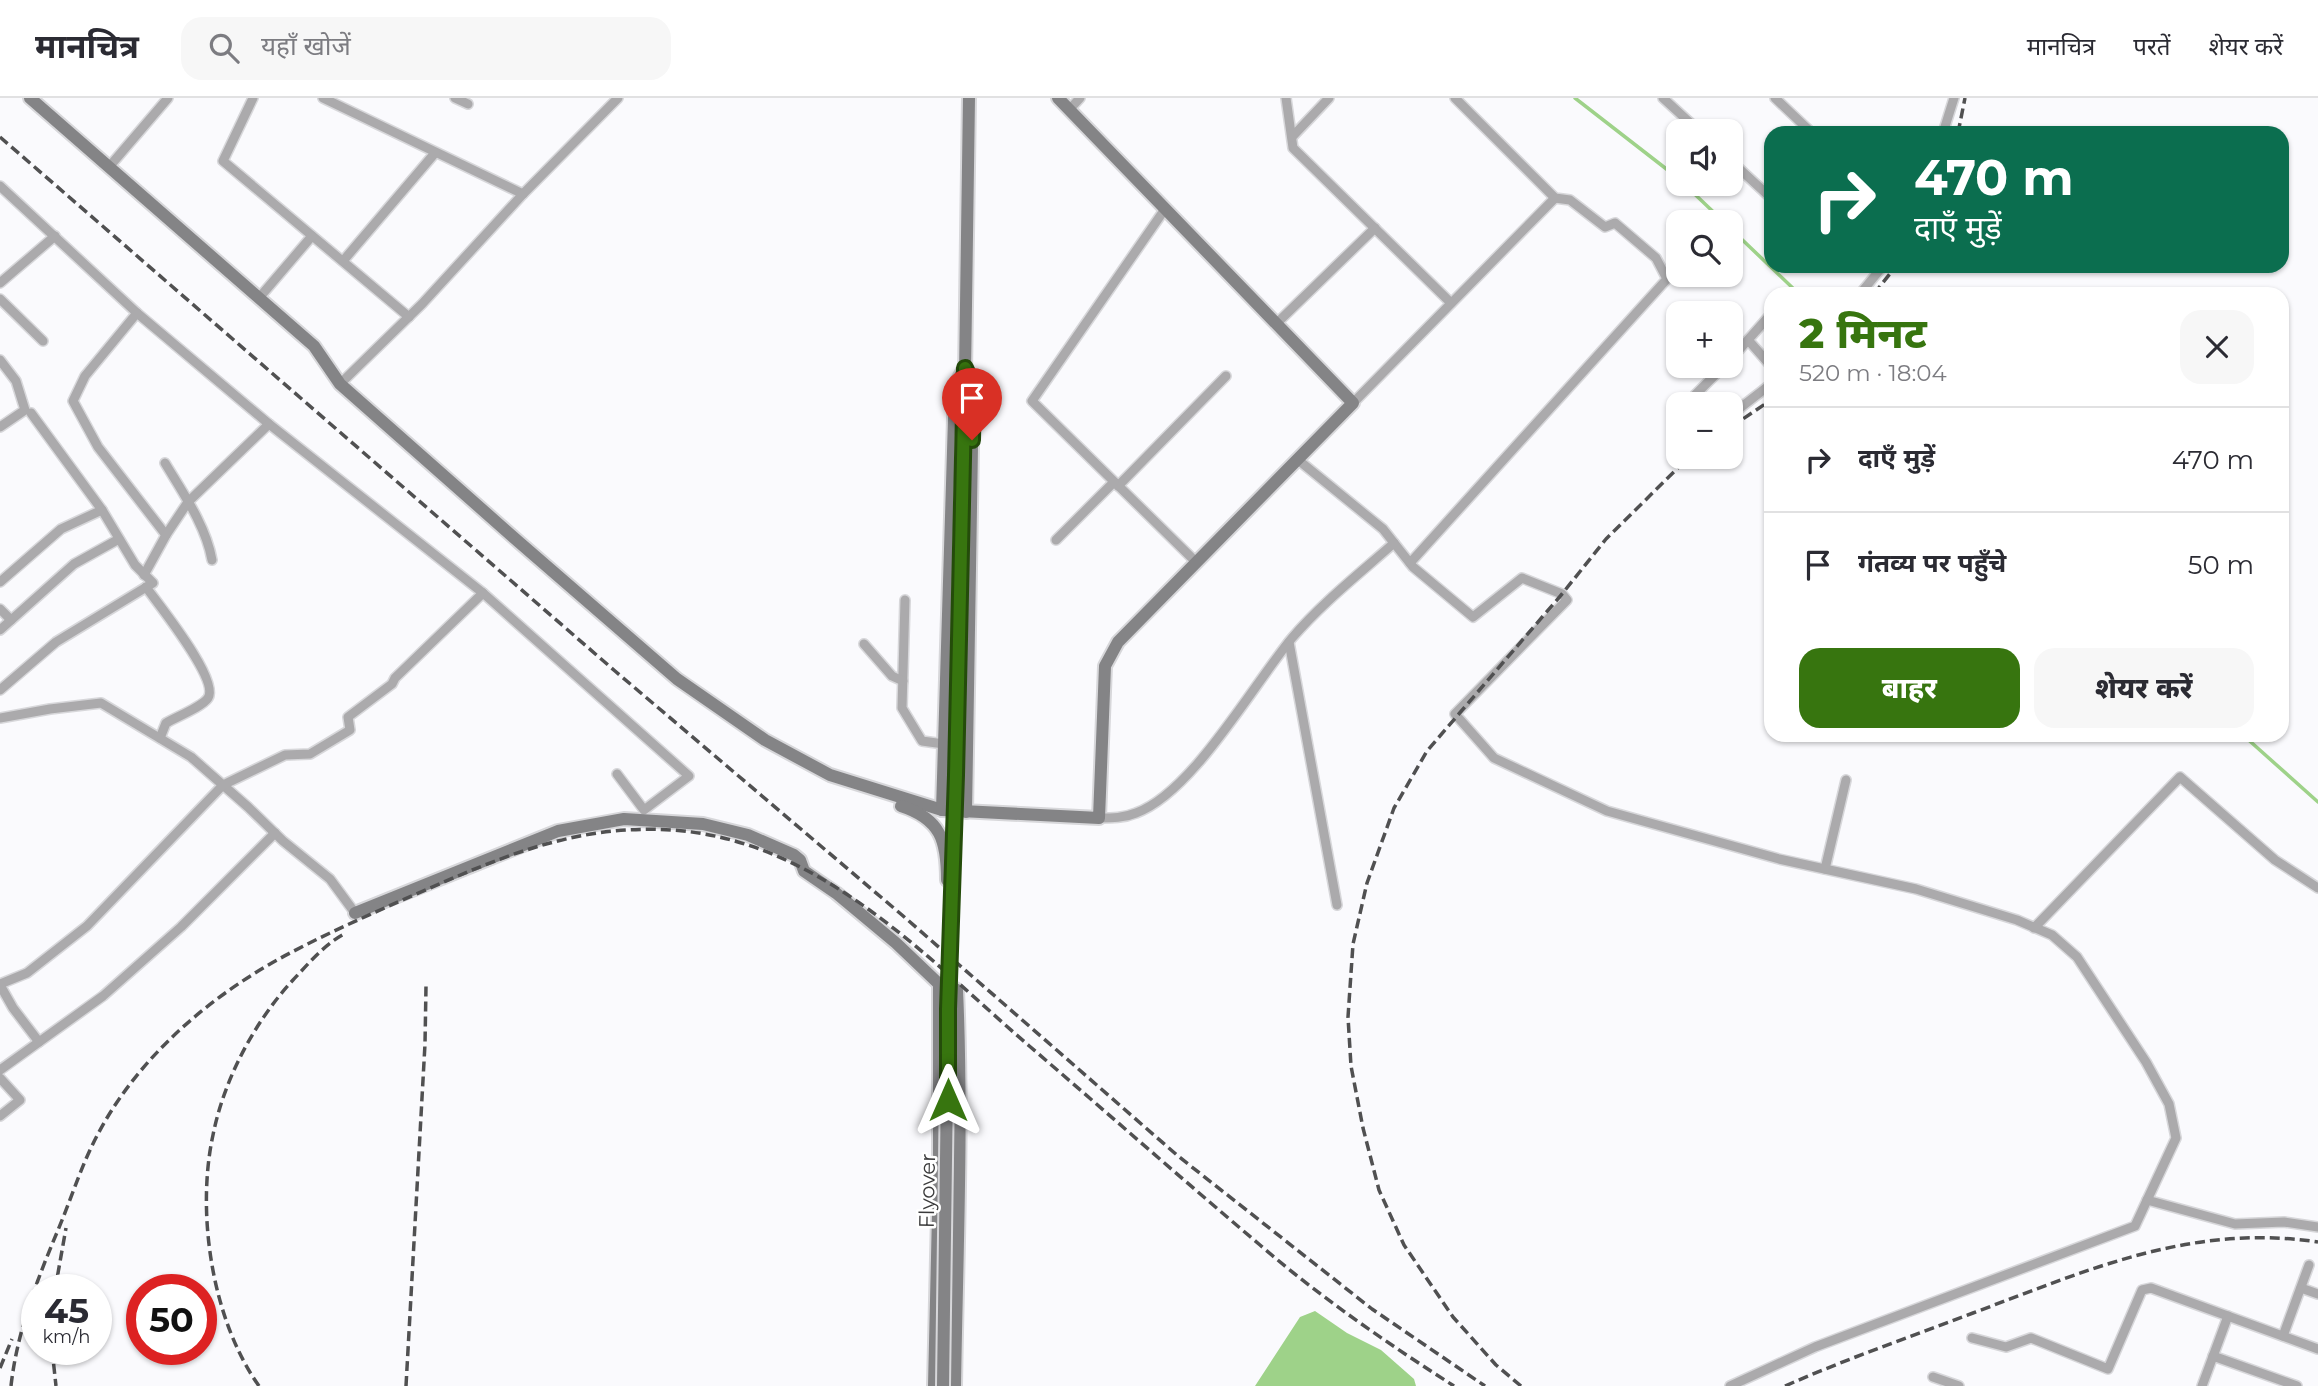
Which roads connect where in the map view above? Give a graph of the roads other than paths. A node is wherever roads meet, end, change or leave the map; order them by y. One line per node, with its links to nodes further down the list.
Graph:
1 (30, 98): 23 (street)
2 (168, 98): 23 (street)
3 (253, 98): 32 (street)
4 (323, 98): 22 (street)
5 (455, 98): 16 (street)
6 (618, 98): 27 (street)
7 (969, 98): 49 (street)
8 (1058, 98): 17 (street)
9 (1080, 98): 17 (street)
10 (1286, 98): 21 (street)
11 (1329, 98): 21 (street)
12 (1455, 98): 28 (street)
13 (1663, 98): 18 (street)
14 (1775, 98): 19 (street)
15 (1954, 98): 20 (street)
16 (468, 104)
17 (1069, 110): 29 (street)
18 (1686, 119)
19 (1805, 126)
20 (1945, 126)
21 (1292, 137): 30 (street)
22 (435, 153): 27 (street); 33 (street)
23 (109, 167): 37 (street)
24 (1743, 172): 26 (street)
25 (0, 186): 31 (street)
26 (1764, 192)
27 (523, 194): 41 (street)
28 (1555, 198): 39 (street); 71 (street)
29 (1165, 208): 42 (street); 62 (street)
30 (1375, 228): 39 (street); 42 (street)
31 (55, 236): 35 (street); 40 (street)
32 (312, 236): 33 (street); 37 (street)
33 (343, 261): 41 (street)
34 (1877, 273): 36 (street)
35 (0, 283)
36 (1866, 287)
37 (259, 298): 52 (street)
38 (0, 299): 44 (street)
39 (1451, 303): 55 (street)
40 (137, 313): 58 (street); 65 (street)
41 (409, 317): 52 (street)
42 (1277, 323): 55 (street)
43 (1764, 323): 45 (street)
44 (43, 341)
45 (1749, 341): 46 (street); 47 (street)
46 (1743, 347)
47 (1764, 358)
48 (0, 360): 59 (street)
49 (965, 368): 87 (street); 92 (street); 99 (street, Flyover, bridge)
50 (1226, 376): 62 (street)
51 (1712, 378): 54 (street)
52 (340, 384): 84 (street)
53 (1764, 389): 56 (street)
54 (1698, 392)
55 (1353, 402): 60 (street)
56 (1743, 406)
57 (31, 413): 64 (street)
58 (270, 424): 63 (street); 75 (street)
59 (0, 427)
60 (1297, 459): 68 (street); 70 (street)
61 (165, 463): 63 (street)
62 (1116, 484): 67 (street); 70 (street)
63 (188, 502): 65 (street); 69 (street)
64 (102, 510): 66 (street); 73 (street)
65 (166, 535): 72 (street)
66 (119, 539): 72 (street); 78 (street)
67 (1056, 540)
68 (1394, 544): 71 (street); 80 (street)
69 (212, 560)
70 (1196, 562): 93 (street)
71 (1410, 563): 95 (street)
72 (144, 575): 74 (street)
73 (0, 582)
74 (146, 587): 83 (street); 86 (street)
75 (483, 593): 88 (street); 90 (street)
76 (905, 600): 82 (street)
77 (0, 609): 78 (street)
78 (11, 620): 79 (street)
79 (0, 630)
80 (1289, 642): 93 (street); 97 (street)
81 (864, 644): 82 (street)
82 (903, 681): 87 (street)
83 (0, 690)
84 (710, 701): 91 (street); 99 (street)
85 (0, 718): 86 (street)
86 (160, 738): 90 (street)
87 (944, 744): 91 (street)
88 (617, 774)
89 (1846, 780): 95 (street)
90 (223, 785): 94 (street); 101 (street)
91 (942, 810): 92 (street)
92 (966, 811): 93 (street)
93 (1099, 818)
94 (275, 833): 98 (street); 103 (street)
95 (1825, 869): 100 (street)
96 (2318, 888): 100 (street)
97 (1337, 905)
98 (355, 913): 102 (street)
99 (951, 915): 119 (street, Flyover, bridge)
100 (2034, 928): 107 (street)
101 (0, 984): 103 (street)
102 (939, 984): 118 (street); 120 (street)
103 (40, 1042): 104 (street)
104 (0, 1070)
105 (0, 1078): 106 (street)
106 (0, 1116)
107 (2147, 1200): 108 (street); 121 (street)
108 (2318, 1227)
109 (2309, 1265): 110 (street)
110 (2301, 1288): 111 (street); 113 (street)
111 (2318, 1294)
112 (2228, 1316): 113 (street); 114 (street); 116 (street)
113 (2283, 1336): 115 (street)
114 (1972, 1338)
115 (2318, 1349)
116 (2213, 1356): 123 (street); 124 (street)
117 (1933, 1377): 122 (street)
118 (934, 1386)
119 (943, 1386)
120 (955, 1386)
121 (1730, 1386)
122 (1959, 1386)
123 (2202, 1386)
124 (2297, 1386)

